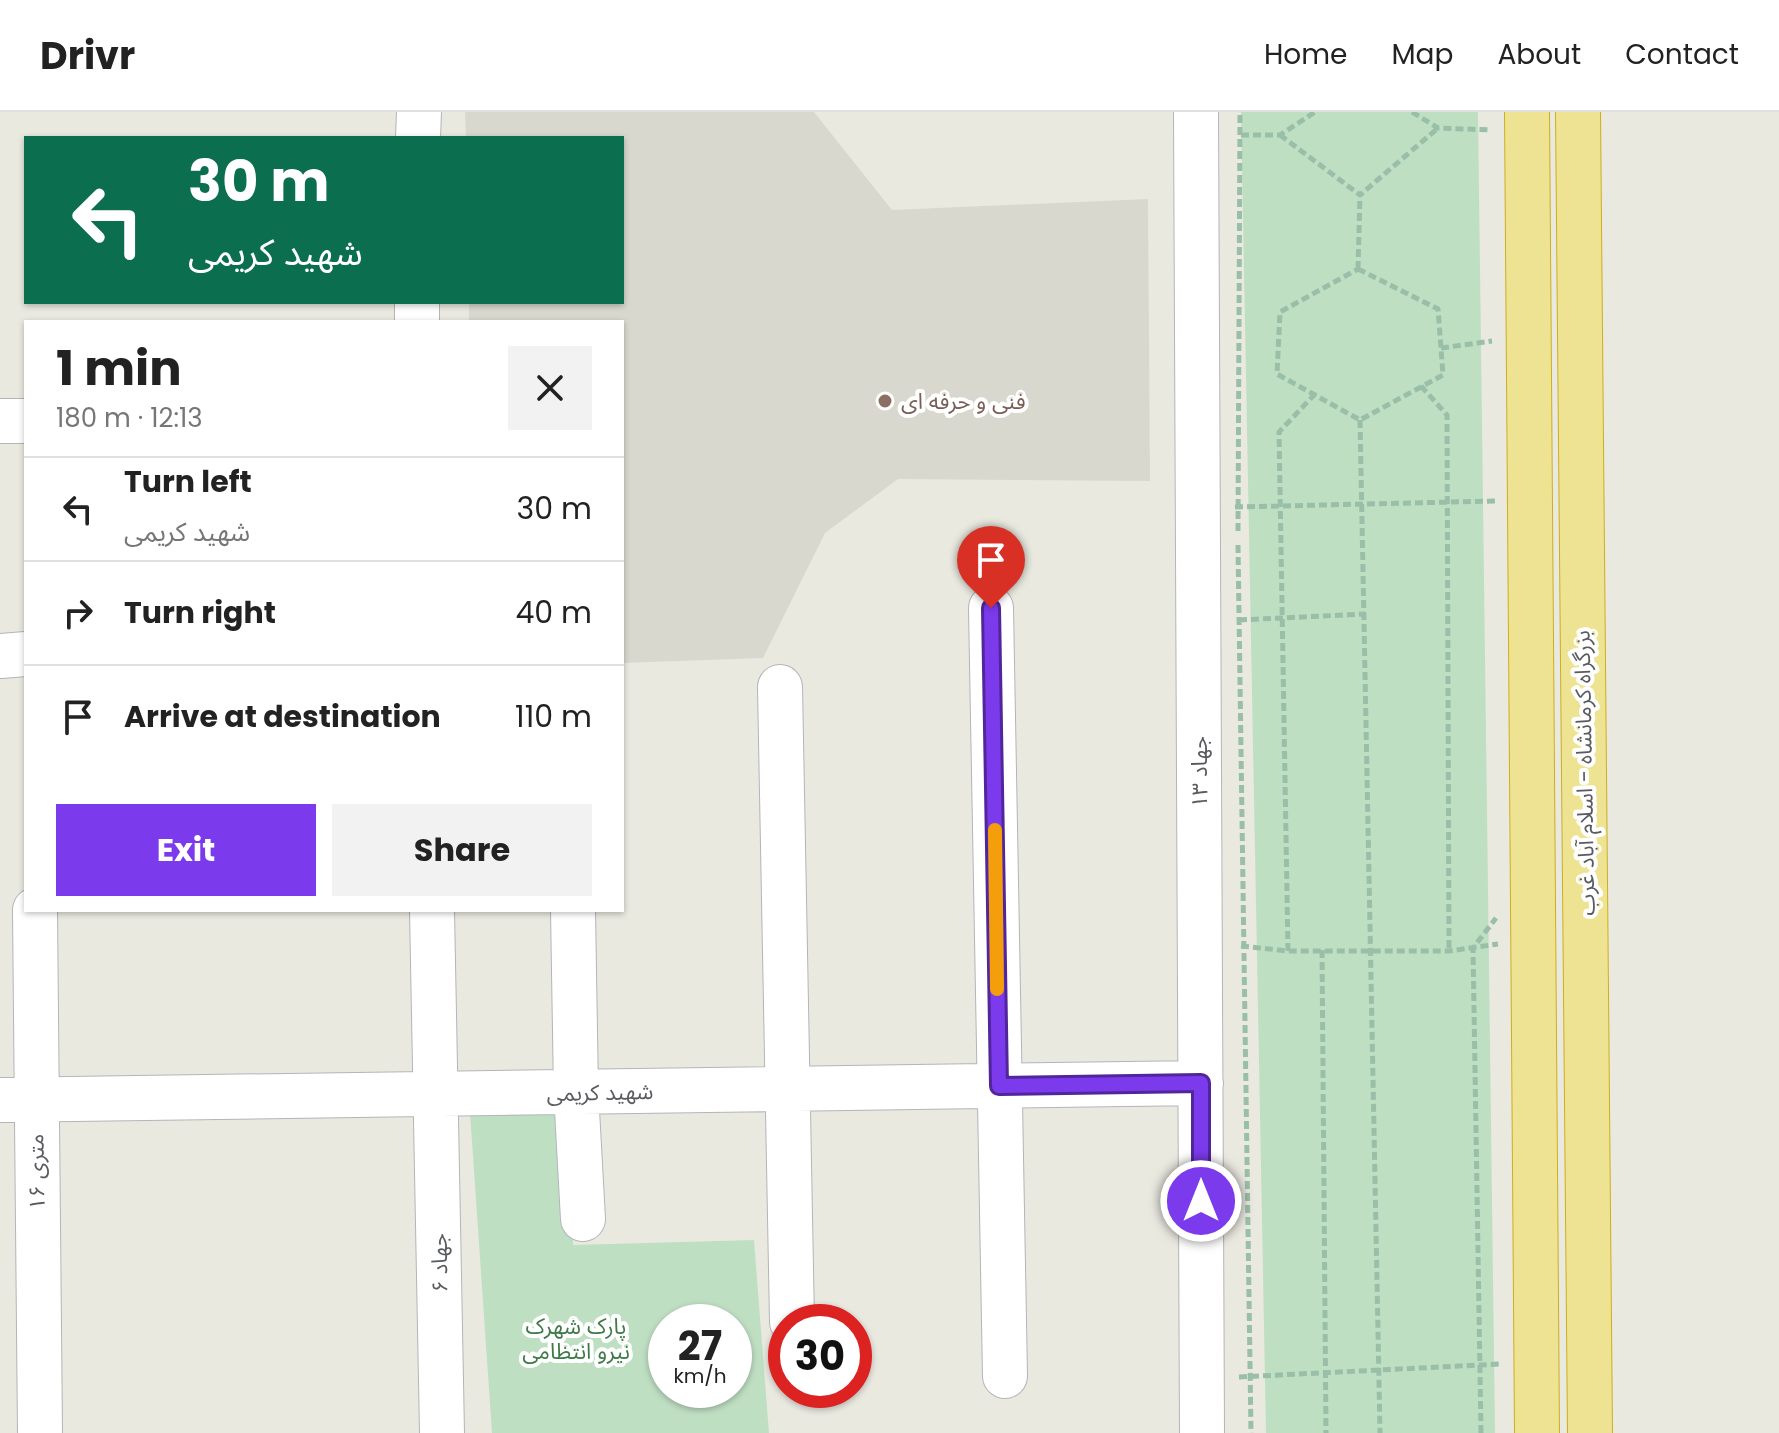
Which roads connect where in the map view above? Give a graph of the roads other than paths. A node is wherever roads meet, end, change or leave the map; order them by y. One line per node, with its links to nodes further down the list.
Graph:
1 (419, 112): 5 (street)
2 (1578, 112): 28 (highway, بزرگراه کرمانشاه - اسلام آباد غرب)
3 (1503, 121): 27 (highway)
4 (1196, 125): 15 (street, جهاد ۱۳)
5 (418, 136)
6 (0, 421): 7 (street)
7 (24, 421)
8 (991, 608): 16 (street)
9 (24, 654): 10 (street)
10 (0, 656)
11 (780, 687): 17 (street)
12 (35, 912): 20 (street, ۱۶ متری)
13 (432, 912): 19 (street, جهاد ۶)
14 (573, 912): 18 (street)
15 (1201, 1083): 16 (street, شهید کریمی); 26 (street, جهاد ۱۳)
16 (999, 1086): 17 (street, شهید کریمی); 23 (street)
17 (787, 1089): 18 (street, شهید کریمی); 22 (street)
18 (576, 1092): 19 (street, شهید کریمی); 21 (street)
19 (437, 1094): 20 (street, شهید کریمی); 25 (street, جهاد ۶)
20 (18, 1099): 24 (street, ۱۶ متری)
21 (583, 1219)
22 (792, 1304)
23 (1005, 1376)
24 (40, 1433)
25 (442, 1433)
26 (1202, 1433)
27 (1537, 1433)
28 (1590, 1433)

